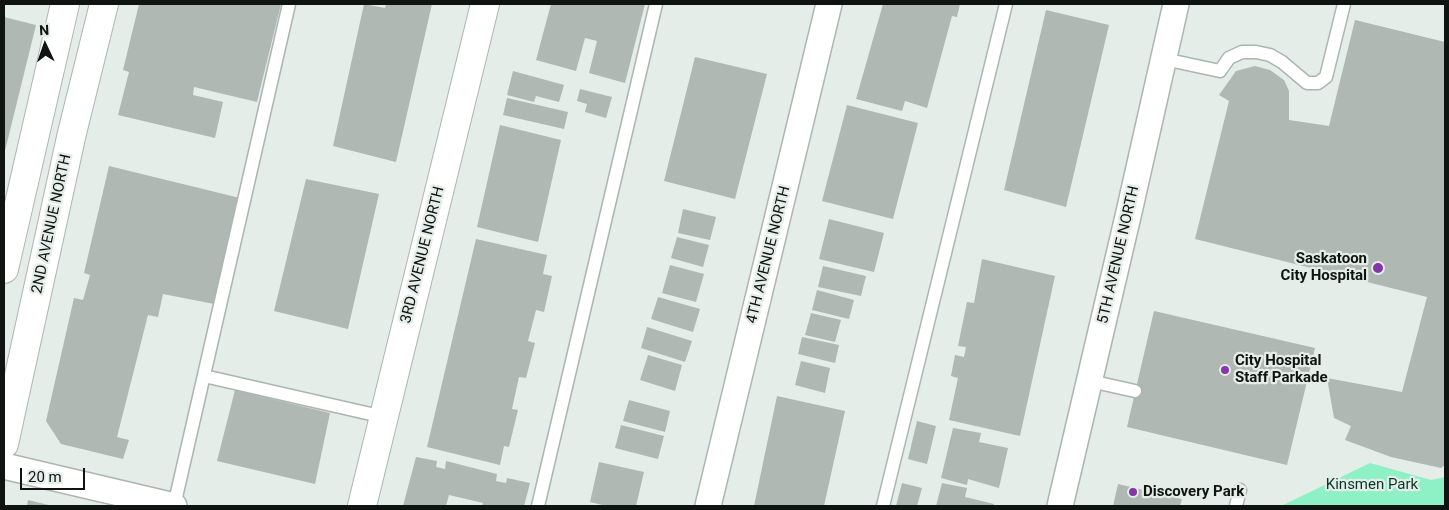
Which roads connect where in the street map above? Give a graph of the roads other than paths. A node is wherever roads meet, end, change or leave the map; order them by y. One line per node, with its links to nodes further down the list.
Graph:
1 (66, 4): 11 (main road)
2 (104, 4): 16 (main road, 2ND AVENUE NORTH)
3 (289, 4): 12 (lane)
4 (484, 4): 15 (main road, 3RD AVENUE NORTH)
5 (656, 4): 21 (lane)
6 (829, 4): 22 (street, 4TH AVENUE NORTH)
7 (1006, 4): 23 (lane)
8 (1176, 4): 10 (street, 5TH AVENUE NORTH)
9 (1344, 4): 10 (lane)
10 (1164, 59): 13 (street, 5TH AVENUE NORTH)
11 (4, 269)
12 (204, 376): 15 (lane); 19 (lane)
13 (1090, 381): 14 (lane); 24 (street, 5TH AVENUE NORTH)
14 (1135, 392)
15 (384, 417): 20 (main road, 3RD AVENUE NORTH)
16 (4, 444)
17 (4, 466): 19 (street)
18 (1240, 490): 25 (lane)
19 (174, 506)
20 (362, 506)
21 (538, 506)
22 (708, 506)
23 (883, 506)
24 (1060, 506)
25 (1236, 506)

